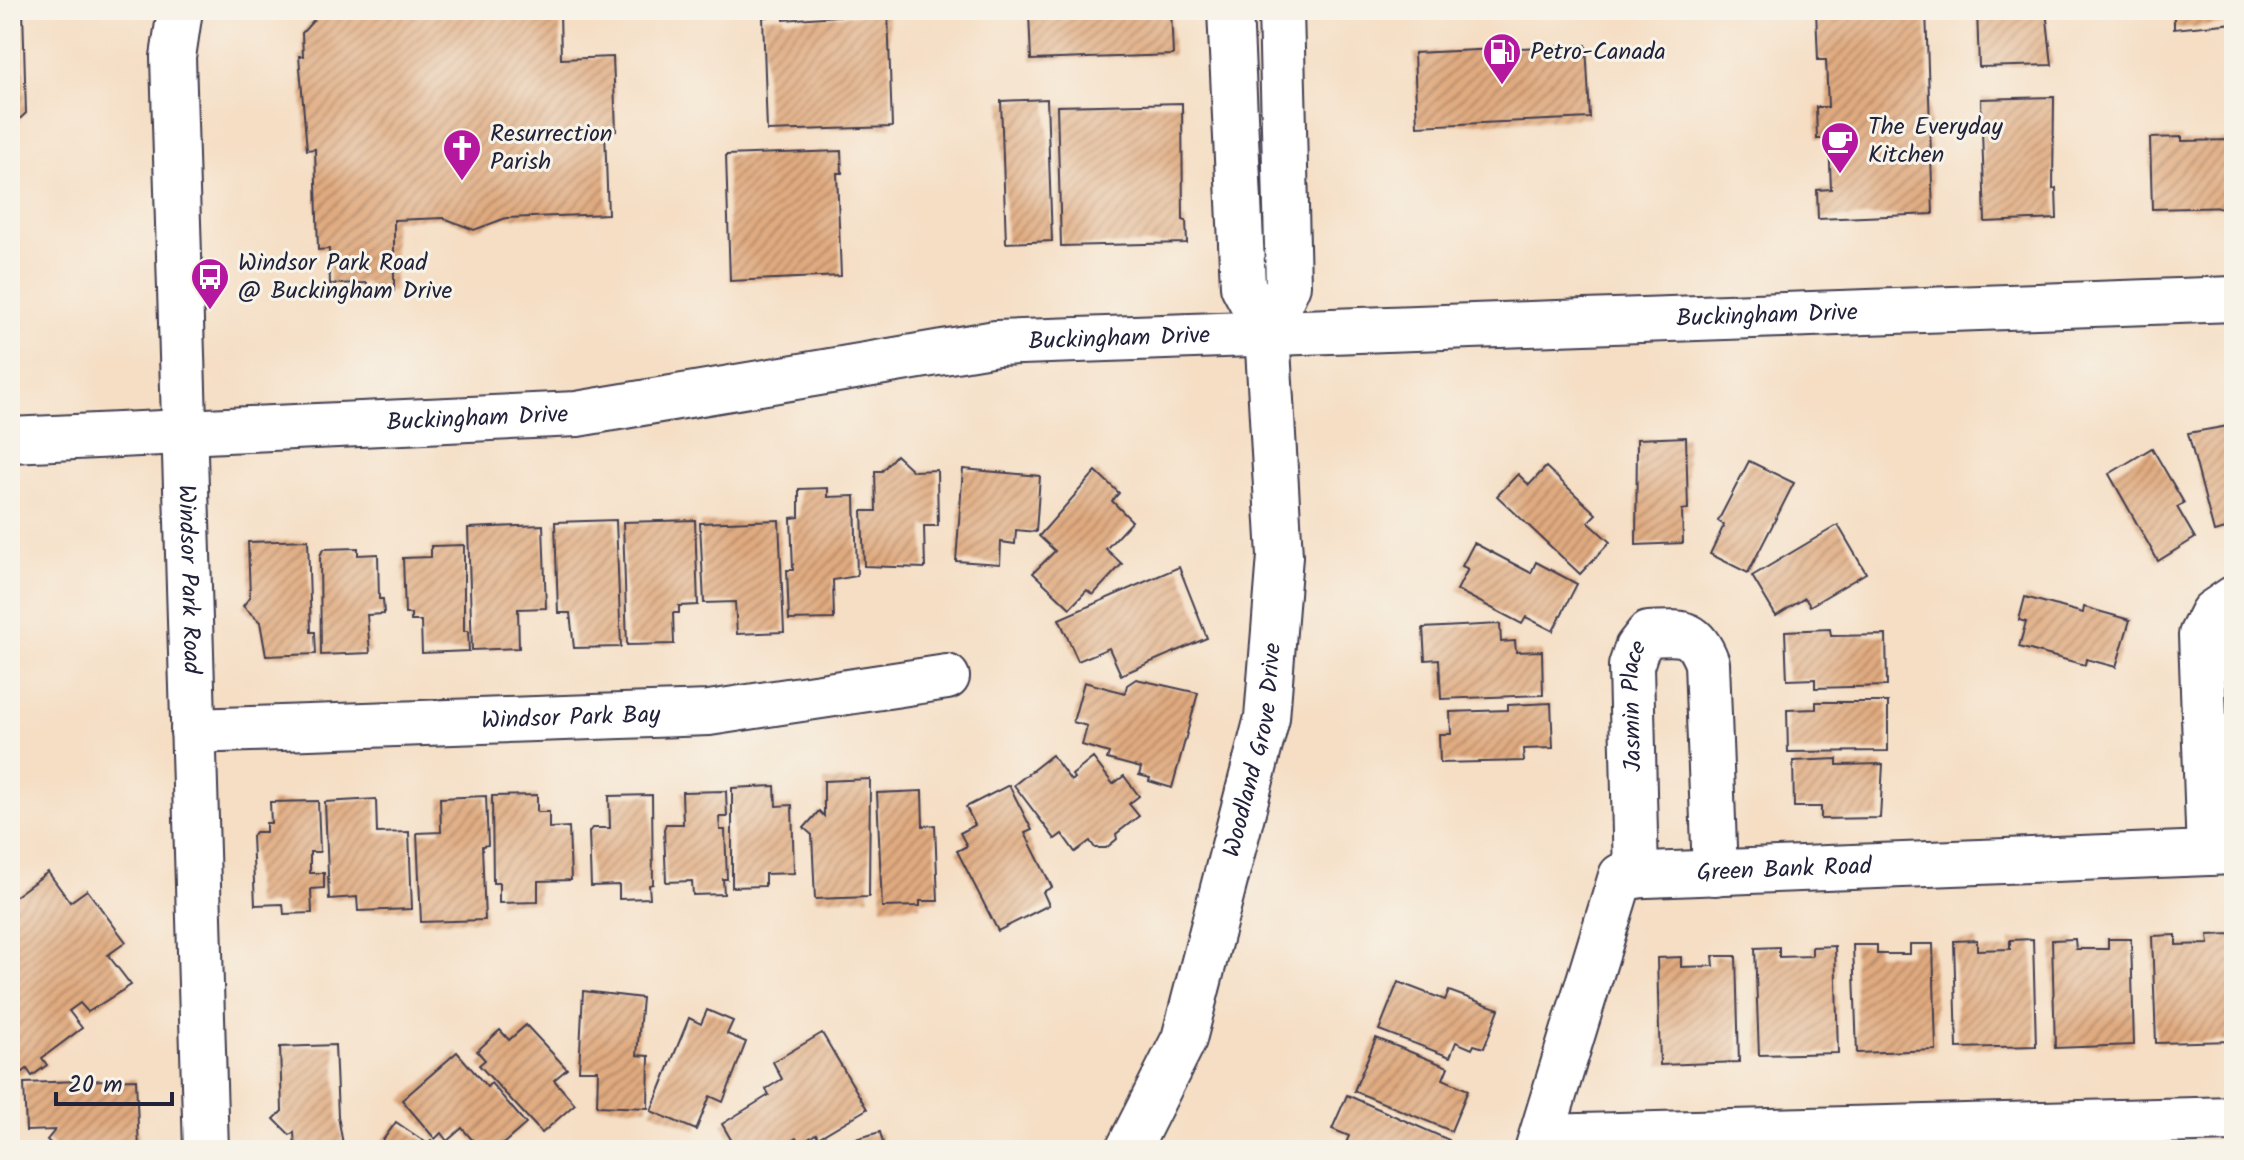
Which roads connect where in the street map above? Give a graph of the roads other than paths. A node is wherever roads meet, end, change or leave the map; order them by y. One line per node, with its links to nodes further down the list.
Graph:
1 (180, 10): 6 (street, Windsor Park Road)
2 (1230, 10): 5 (street, Woodland Grove Drive)
3 (1281, 10): 5 (street, Woodland Grove Drive)
4 (2234, 299): 5 (street, Buckingham Drive)
5 (1267, 331): 6 (street, Buckingham Drive); 17 (street, Woodland Grove Drive)
6 (183, 433): 7 (street, Buckingham Drive); 10 (street, Windsor Park Road)
7 (10, 440)
8 (2234, 598): 11 (street)
9 (947, 677): 10 (street, Windsor Park Bay)
10 (193, 731): 16 (street, Windsor Park Road)
11 (2221, 853): 12 (street, Green Bank Road)
12 (1715, 873): 13 (street, Green Bank Road); 13 (street, Jasmin Place)
13 (1636, 876): 15 (street)
14 (2234, 1119): 15 (street)
15 (1540, 1144)
16 (206, 1150)
17 (1128, 1150)

